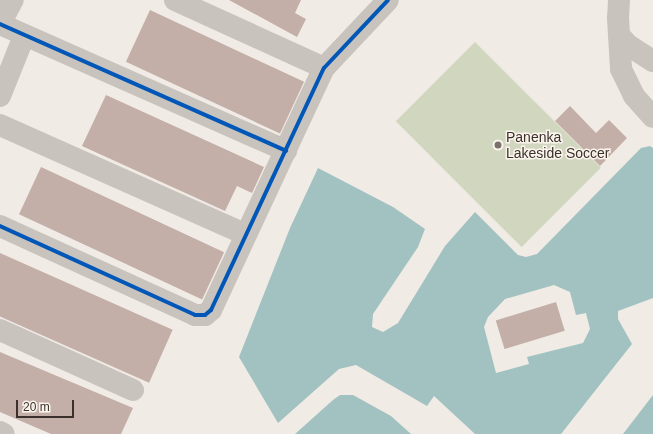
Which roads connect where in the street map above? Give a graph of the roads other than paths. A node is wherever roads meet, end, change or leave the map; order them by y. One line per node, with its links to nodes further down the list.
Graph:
1 (12, 0): 5 (street)
2 (175, 0): 9 (street)
3 (388, 0): 9 (street)
4 (619, 0): 6 (street)
5 (0, 24): 7 (street)
6 (619, 35): 8 (street); 11 (street)
7 (24, 36): 10 (street); 13 (street)
8 (653, 61)
9 (324, 68): 13 (street)
10 (0, 96)
11 (653, 117)
12 (0, 125): 15 (street)
13 (286, 151): 15 (street)
14 (0, 226): 15 (street)
15 (245, 234)
16 (0, 330): 17 (street)
17 (133, 390)
18 (0, 432): 19 (street)
19 (4, 434)

